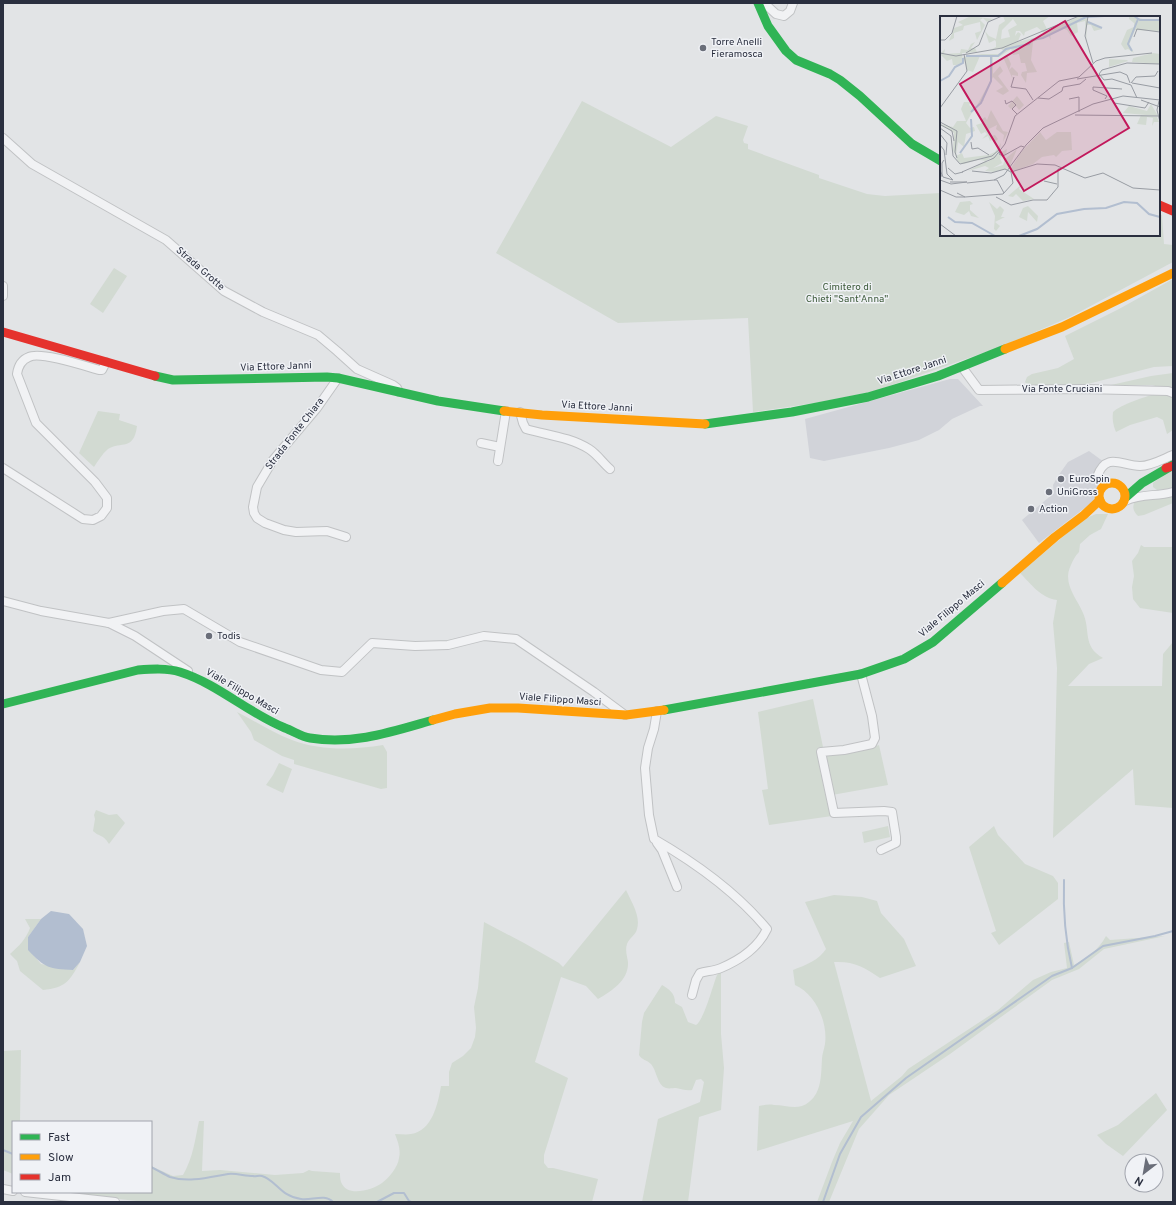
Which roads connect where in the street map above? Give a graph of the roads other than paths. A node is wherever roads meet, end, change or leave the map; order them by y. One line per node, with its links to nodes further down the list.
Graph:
1 (758, 3): 5 (street)
2 (764, 3): 3 (street)
3 (793, 3)
4 (3, 138): 15 (street, Strada Grotte)
5 (940, 160)
6 (1160, 205): 7 (street)
7 (1173, 211)
8 (1173, 273): 13 (street, Via Ettore Janni)
9 (3, 286): 10 (street)
10 (3, 296)
11 (3, 332): 12 (street, Via Ettore Janni)
12 (106, 362): 14 (street, Via Ettore Janni); 24 (street)
13 (962, 367): 16 (street, Via Fonte Cruciani); 18 (street, Via Ettore Janni)
14 (338, 378): 15 (street, Via Ettore Janni); 35 (street, Strada Fonte Chiara)
15 (400, 392): 17 (street, Via Ettore Janni)
16 (1173, 393)
17 (506, 411): 18 (street, Via Ettore Janni); 20 (street)
18 (520, 412): 25 (street)
19 (481, 443): 20 (street)
20 (500, 447): 22 (street)
21 (1173, 455): 26 (street)
22 (498, 461)
23 (1169, 467): 27 (street); 30 (street)
24 (3, 468)
25 (610, 469)
26 (1097, 477)
27 (1146, 480): 28 (street); 31 (street)
28 (1122, 487): 31 (street); 32 (street)
29 (1173, 492): 30 (street)
30 (1154, 495): 31 (street)
31 (1125, 499): 33 (street)
32 (1100, 500): 33 (street); 34 (street, Viale Filippo Masci)
33 (1107, 508): 34 (street, Viale Filippo Masci)
34 (1084, 515): 38 (street, Viale Filippo Masci)
35 (346, 537)
36 (3, 601): 37 (street)
37 (109, 623): 39 (street); 42 (street)
38 (861, 674): 41 (street, Viale Filippo Masci); 44 (street)
39 (200, 680): 40 (street, Viale Filippo Masci); 42 (street, Viale Filippo Masci)
40 (3, 704)
41 (657, 711): 42 (street, Viale Filippo Masci); 43 (street)
42 (626, 715)
43 (654, 839): 45 (street); 46 (street)
44 (881, 850)
45 (677, 887)
46 (692, 995)
47 (35, 1193): 48 (street)
48 (115, 1202)

